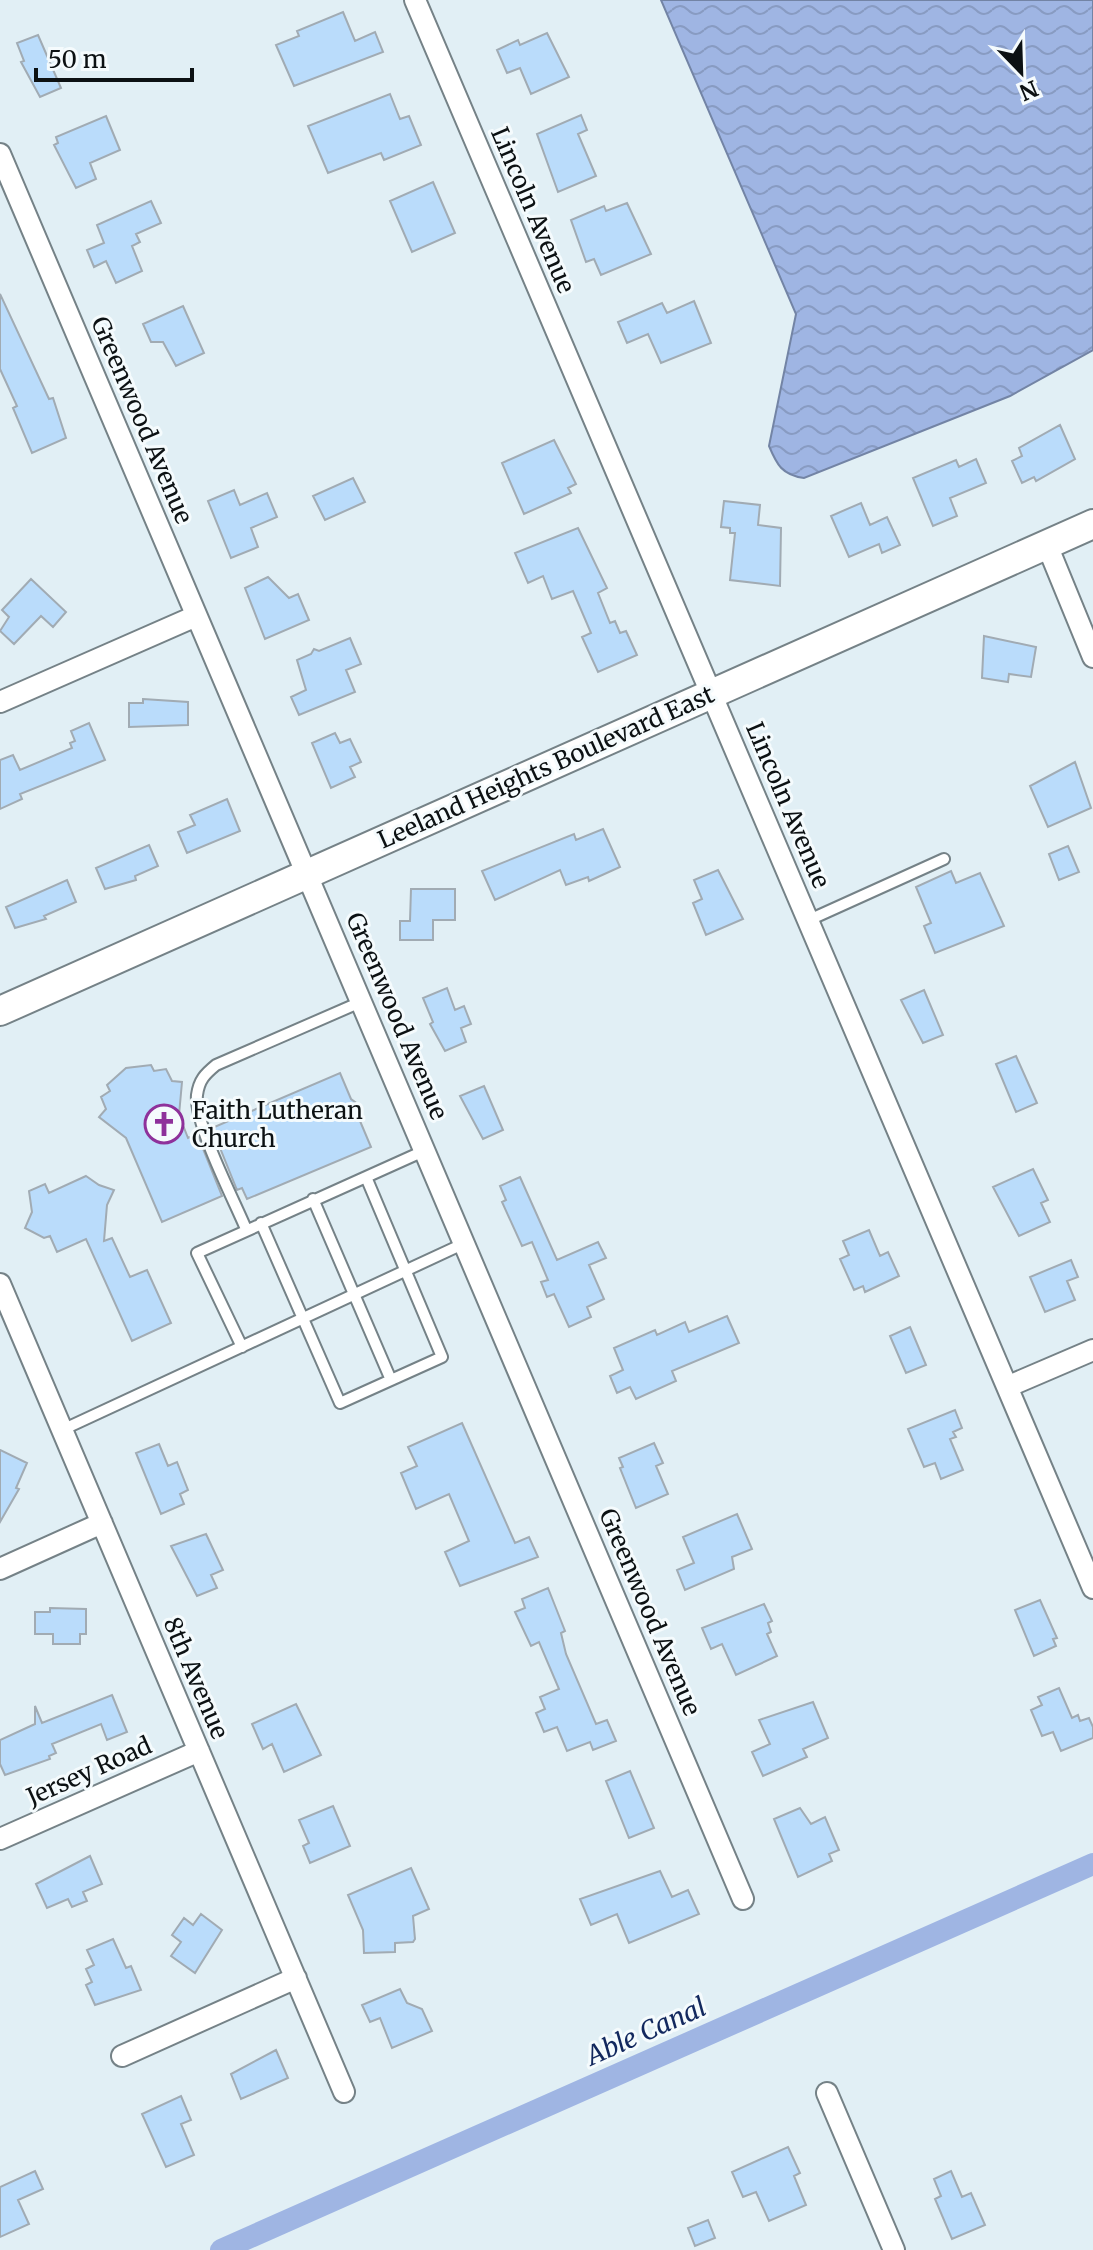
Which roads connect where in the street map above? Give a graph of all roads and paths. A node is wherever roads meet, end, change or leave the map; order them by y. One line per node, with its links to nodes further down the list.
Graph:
1 (415, 0): 7 (street, Lincoln Avenue)
2 (0, 154): 5 (street, Greenwood Avenue)
3 (1093, 524): 4 (main road, Leeland Heights Boulevard East)
4 (1047, 545): 6 (street); 7 (main road, Leeland Heights Boulevard East)
5 (196, 616): 8 (street); 10 (street, Greenwood Avenue)
6 (1093, 657)
7 (712, 693): 10 (main road, Leeland Heights Boulevard East); 11 (street, Lincoln Avenue)
8 (0, 702)
9 (944, 859): 11 (lane)
10 (309, 873): 12 (street, Greenwood Avenue); 13 (main road, Leeland Heights Boulevard East)
11 (809, 920): 27 (street, Lincoln Avenue)
12 (363, 1001): 14 (street, Greenwood Avenue); 18 (lane)
13 (0, 1011)
14 (426, 1150): 15 (lane); 19 (street, Greenwood Avenue)
15 (366, 1177): 16 (lane); 20 (lane)
16 (313, 1199): 17 (lane); 22 (lane)
17 (261, 1223): 18 (lane); 23 (lane)
18 (246, 1229): 24 (lane)
19 (465, 1243): 20 (lane); 34 (street, Greenwood Avenue)
20 (407, 1270): 22 (lane); 26 (lane)
21 (1, 1291): 28 (street, 8th Avenue)
22 (354, 1294): 23 (lane); 26 (lane)
23 (305, 1317): 24 (lane); 26 (lane)
24 (242, 1347): 28 (lane)
25 (1093, 1350): 27 (street)
26 (391, 1380)
27 (1009, 1386): 31 (street, Lincoln Avenue)
28 (62, 1430): 29 (street, 8th Avenue)
29 (102, 1523): 30 (street); 32 (street, 8th Avenue)
30 (0, 1569)
31 (1093, 1588)
32 (199, 1751): 33 (street, Jersey Road); 35 (street, 8th Avenue)
33 (0, 1839)
34 (743, 1899)
35 (296, 1978): 36 (street); 37 (street, 8th Avenue)
36 (122, 2056)
37 (344, 2092)
38 (827, 2093): 39 (street)
39 (894, 2250)

